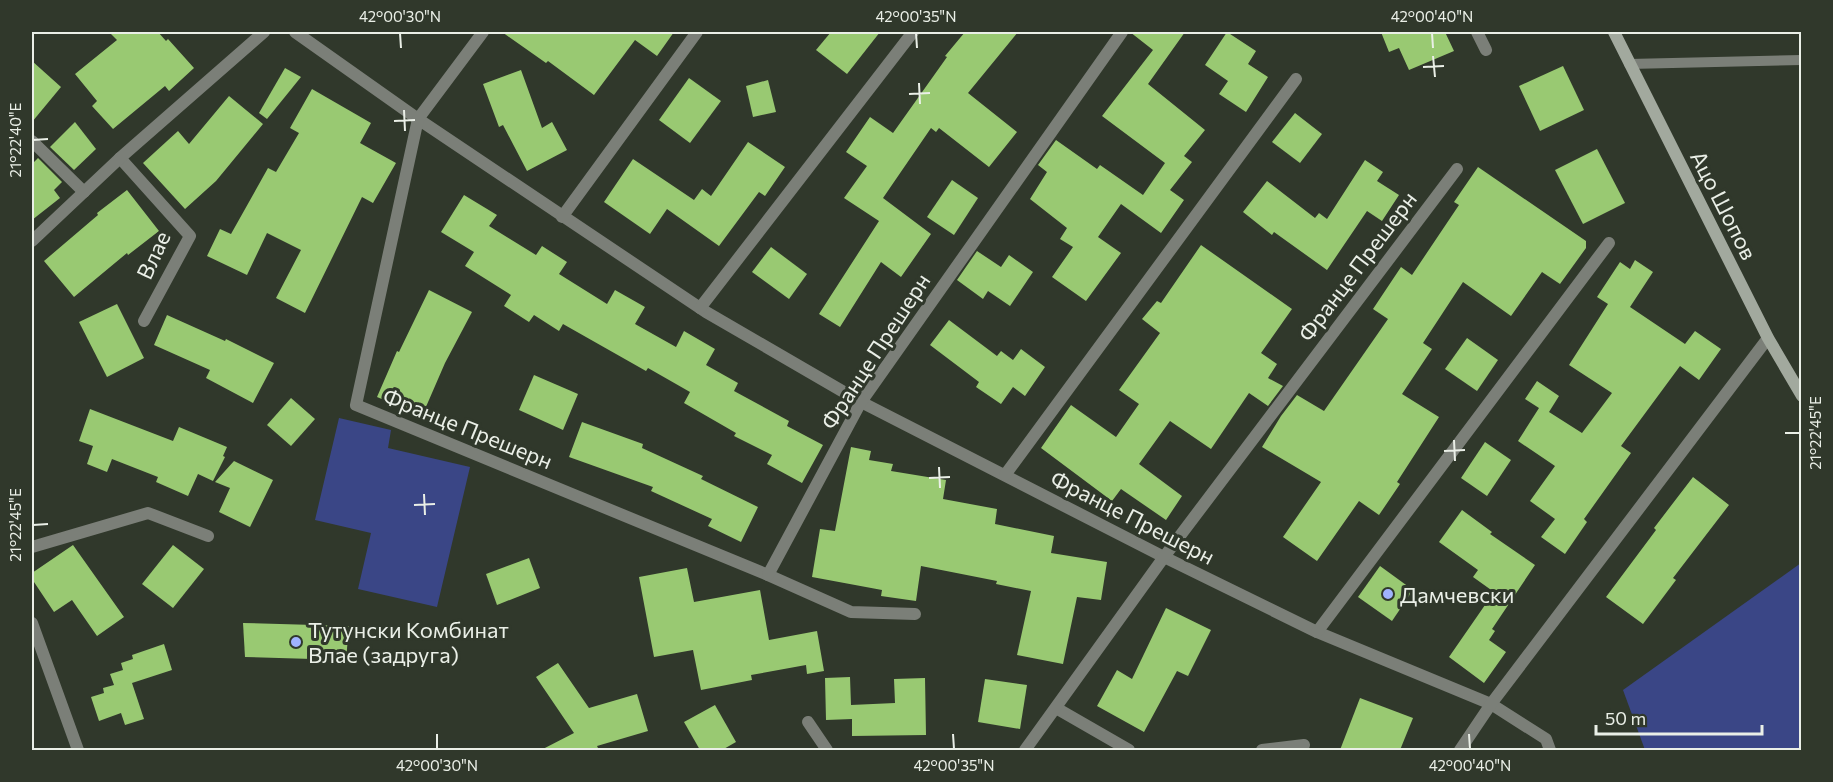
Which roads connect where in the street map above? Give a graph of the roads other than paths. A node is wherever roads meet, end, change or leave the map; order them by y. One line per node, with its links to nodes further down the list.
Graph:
1 (264, 32): 15 (street)
2 (295, 32): 13 (street, Францe Прешерн)
3 (483, 32): 13 (street, Францe Прешерн)
4 (697, 32): 18 (street)
5 (913, 32): 21 (street)
6 (1122, 32): 25 (street, Франце Прешерн)
7 (1478, 32): 9 (street)
8 (1614, 32): 11 (street, Ацо Шопов)
9 (1486, 50)
10 (1801, 60): 11 (lane)
11 (1629, 63): 23 (street, Ацо Шопов)
12 (1296, 79): 26 (street)
13 (418, 119): 18 (street, Францe Прешерн); 30 (street, Францe Прешерн)
14 (32, 141): 17 (street)
15 (120, 158): 17 (street); 22 (street, Влае)
16 (1457, 169): 29 (street, Франце Прешерн)
17 (84, 192): 19 (street)
18 (562, 217): 21 (street, Францe Прешерн)
19 (32, 241)
20 (1609, 243): 33 (street)
21 (700, 308): 25 (street, Францe Прешерн)
22 (144, 321)
23 (1768, 338): 24 (street, Ацо Шопов); 34 (street)
24 (1802, 396)
25 (861, 402): 26 (street, Францe Прешерн); 30 (street, Франце Прешерн)
26 (1005, 475): 29 (street, Францe Прешерн)
27 (208, 536): 28 (street)
28 (32, 546)
29 (1164, 557): 33 (street, Францe Прешерн); 35 (street, Франце Прешерн)
30 (768, 575): 31 (street)
31 (915, 614)
32 (32, 623): 38 (street)
33 (1317, 632): 34 (street, Францe Прешерн)
34 (1491, 704): 43 (street); 44 (street, Францe Прешерн)
35 (1056, 708): 40 (street, Франце Прешерн); 41 (street)
36 (808, 722): 39 (street)
37 (1304, 745): 42 (street)
38 (78, 750)
39 (827, 750)
40 (1025, 750)
41 (1129, 750)
42 (1262, 750)
43 (1460, 750)
44 (1550, 750)

